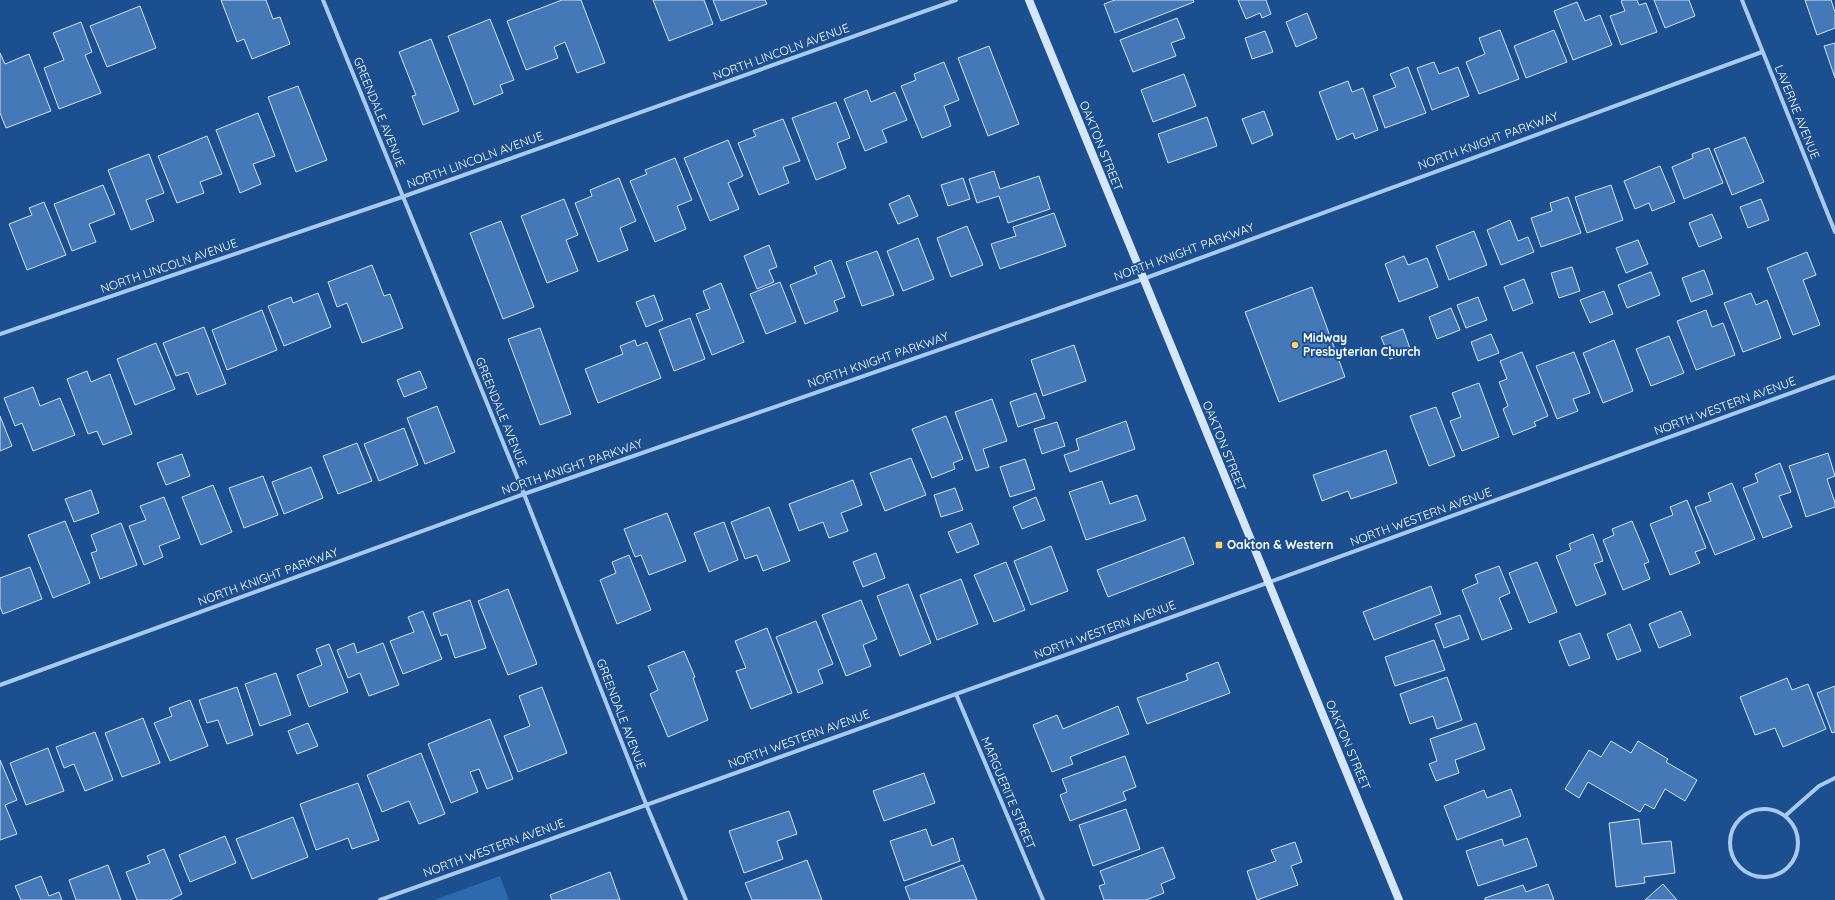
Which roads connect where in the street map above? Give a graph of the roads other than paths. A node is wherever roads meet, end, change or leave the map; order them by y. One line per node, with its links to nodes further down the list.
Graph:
1 (323, 0): 6 (street, GREENDALE AVENUE)
2 (956, 0): 6 (street, NORTH LINCOLN AVENUE)
3 (1029, 0): 8 (main road, OAKTON STREET)
4 (1742, 0): 5 (street, LAVERNE AVENUE)
5 (1762, 52): 7 (street, LAVERNE AVENUE); 8 (street, NORTH KNIGHT PARKWAY)
6 (402, 197): 9 (street, NORTH LINCOLN AVENUE); 11 (street, GREENDALE AVENUE)
7 (1835, 232)
8 (1143, 278): 11 (street, NORTH KNIGHT PARKWAY); 12 (main road, OAKTON STREET)
9 (0, 334)
10 (1835, 377): 12 (street, NORTH WESTERN AVENUE)
11 (524, 494): 13 (street, NORTH KNIGHT PARKWAY); 16 (street, GREENDALE AVENUE)
12 (1267, 583): 14 (street, NORTH WESTERN AVENUE); 21 (main road, OAKTON STREET)
13 (0, 685)
14 (956, 694): 16 (street, NORTH WESTERN AVENUE); 20 (street, MARGUERITE STREET)
15 (1835, 778): 17 (street)
16 (646, 804): 18 (street, NORTH WESTERN AVENUE); 19 (street, GREENDALE AVENUE)
17 (1785, 816): 17 (street)
18 (380, 900)
19 (686, 900)
20 (1042, 900)
21 (1399, 900)

